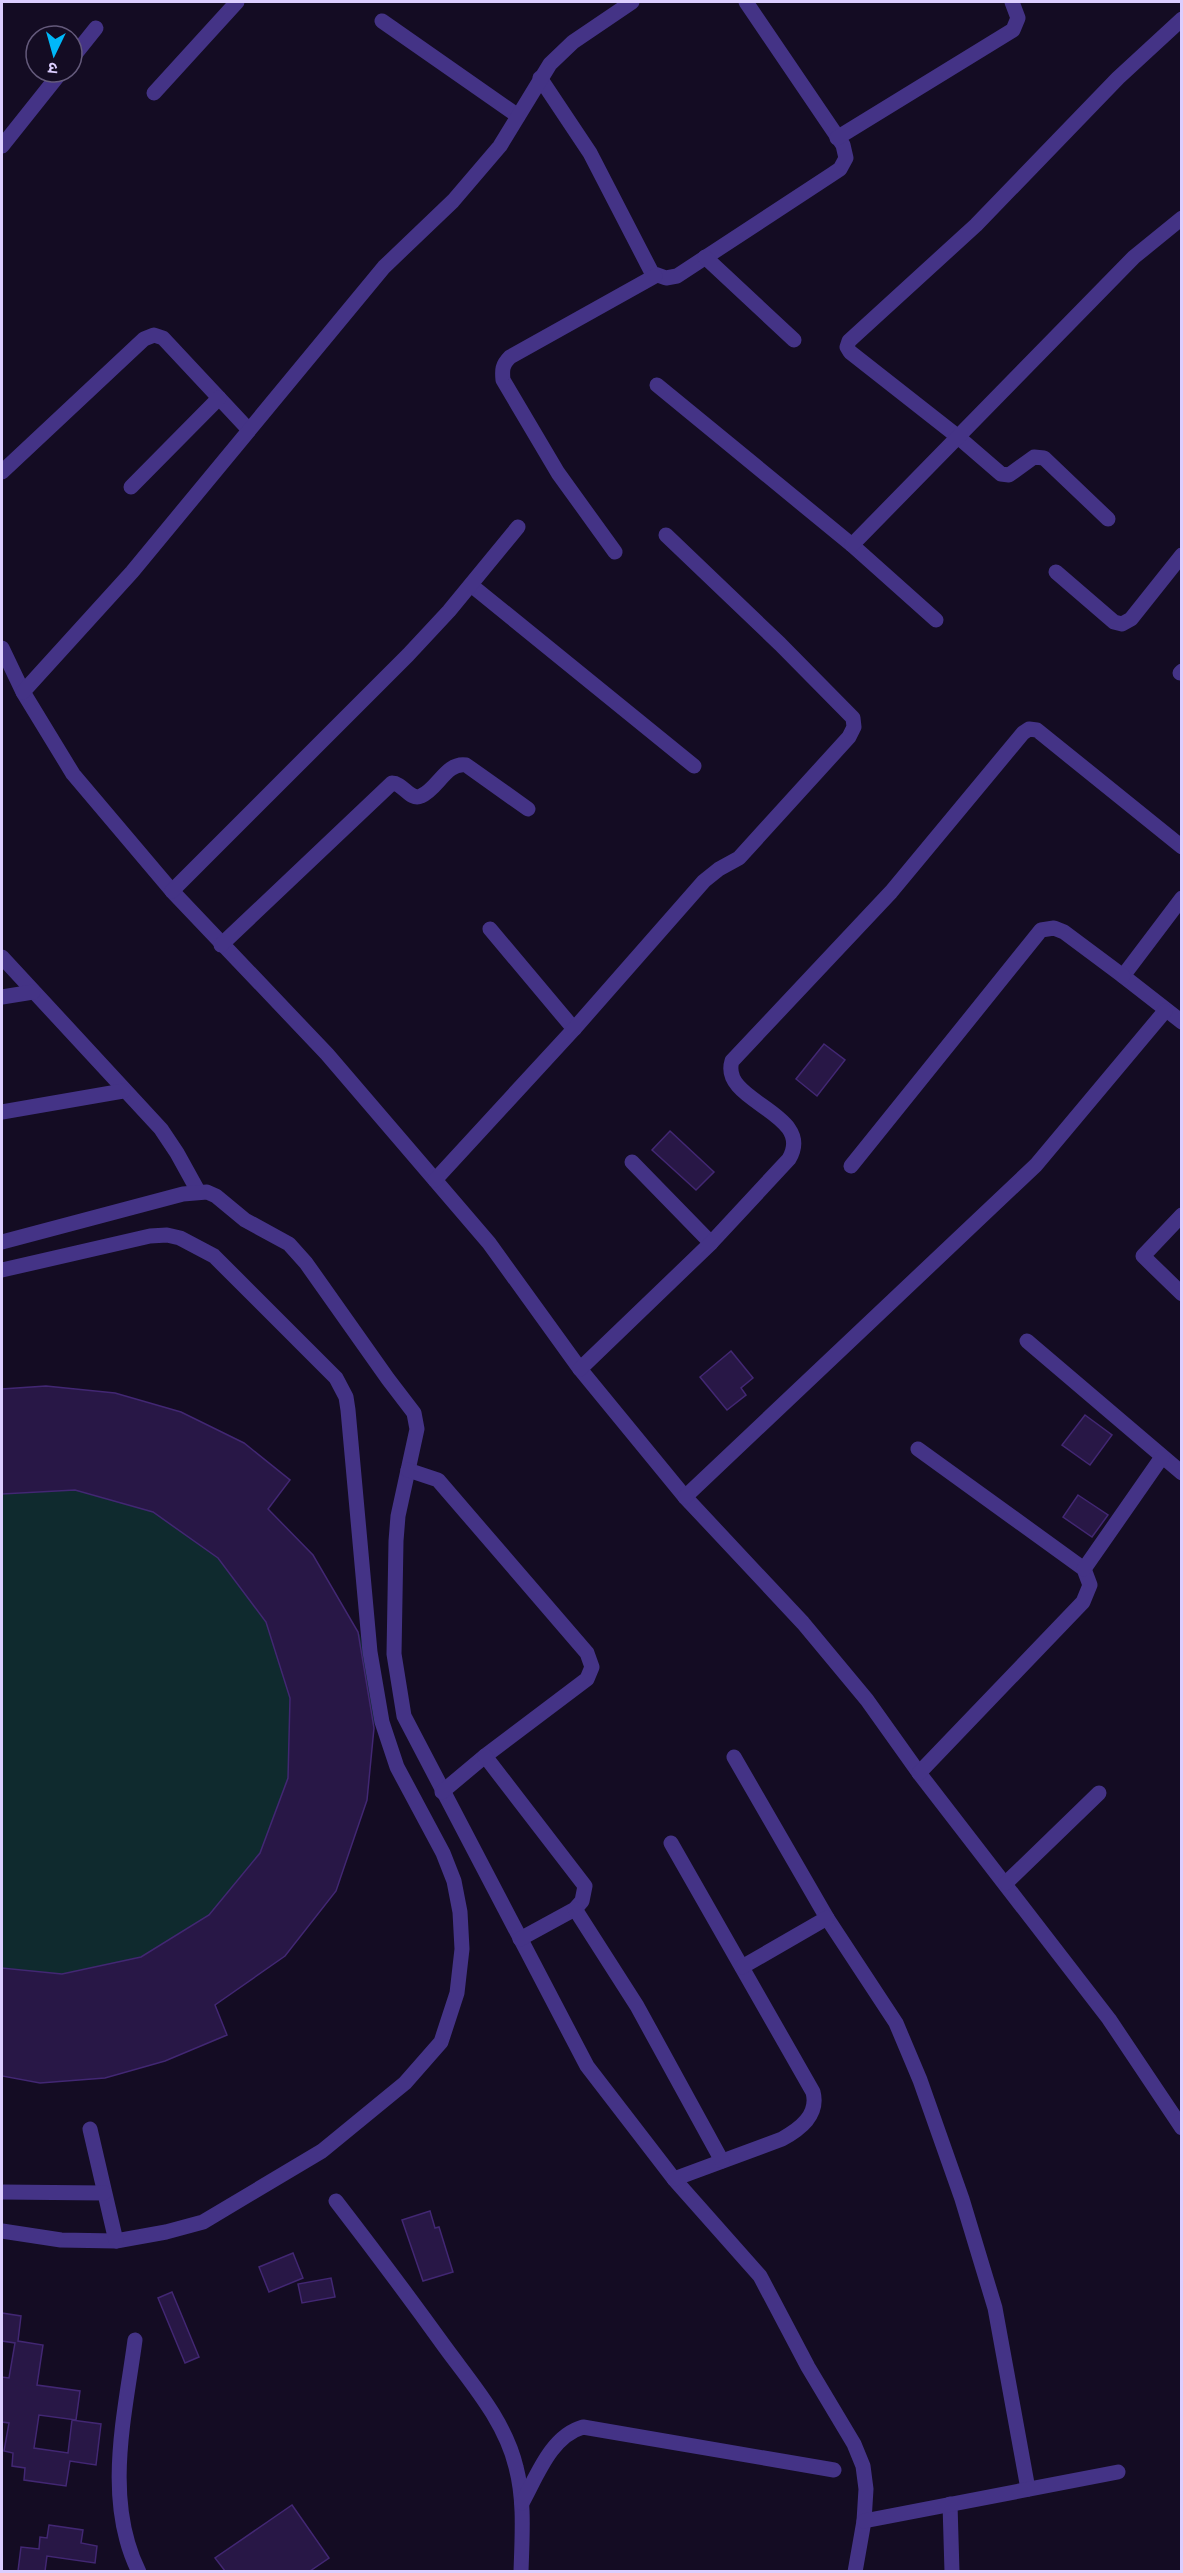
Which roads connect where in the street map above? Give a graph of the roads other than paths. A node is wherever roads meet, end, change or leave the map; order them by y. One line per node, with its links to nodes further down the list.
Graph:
1 (237, 2): 11 (street)
2 (632, 2): 9 (street)
3 (746, 2): 13 (street)
4 (1012, 2): 13 (street)
5 (1182, 19): 22 (street)
6 (382, 21): 12 (street)
7 (96, 28): 8 (street)
8 (84, 43)
9 (540, 78): 12 (street); 17 (street)
10 (51, 84): 14 (street)
11 (154, 93)
12 (518, 116): 21 (street)
13 (837, 138): 16 (street)
14 (2, 146)
15 (1182, 218): 22 (street)
16 (705, 257): 17 (street); 18 (street)
17 (655, 276): 29 (street)
18 (794, 340)
19 (657, 385): 28 (street)
20 (219, 398): 21 (street); 23 (street); 24 (street)
21 (249, 430): 35 (street)
22 (957, 436): 25 (street); 28 (street)
23 (2, 472)
24 (131, 487)
25 (1108, 519)
26 (518, 527): 32 (street)
27 (666, 536): 49 (street)
28 (852, 545): 33 (street)
29 (615, 552)
30 (1182, 555): 31 (street)
31 (1056, 572)
32 (471, 585): 36 (street); 39 (street)
33 (936, 620)
34 (2, 648): 35 (street)
35 (23, 692): 39 (street)
36 (694, 766)
37 (528, 808): 42 (street)
38 (1182, 847): 58 (street)
39 (172, 891): 42 (street)
40 (1182, 898): 44 (street)
41 (490, 929): 49 (street)
42 (221, 945): 54 (street)
43 (2, 957): 45 (street)
44 (1123, 976): 47 (street); 53 (street)
45 (33, 992): 46 (street); 50 (street)
46 (2, 997)
47 (1165, 1011): 48 (street); 67 (street)
48 (1182, 1022)
49 (574, 1029): 54 (street)
50 (123, 1091): 51 (street); 55 (street)
51 (2, 1112)
52 (632, 1162): 58 (street)
53 (851, 1166)
54 (435, 1180): 62 (street)
55 (198, 1191): 57 (street); 65 (street)
56 (1182, 1215): 60 (street)
57 (2, 1242)
58 (711, 1243): 62 (street)
59 (2, 1270): 89 (street)
60 (1182, 1294)
61 (1027, 1341): 64 (street)
62 (580, 1369): 67 (street)
63 (918, 1449): 68 (street)
64 (1162, 1457): 66 (street); 68 (street)
65 (408, 1470): 69 (street); 72 (street)
66 (1182, 1473)
67 (685, 1497): 71 (street)
68 (1084, 1569): 71 (street)
69 (486, 1756): 72 (street); 76 (street)
70 (734, 1757): 77 (street)
71 (919, 1773): 75 (street)
72 (442, 1792): 78 (street)
73 (1100, 1793): 75 (street)
74 (671, 1843): 79 (street)
75 (1006, 1883): 80 (street)
76 (575, 1909): 78 (street); 83 (street)
77 (827, 1918): 79 (street); 93 (street)
78 (520, 1940): 84 (street)
79 (742, 1967): 83 (street)
80 (1176, 2106): 81 (street)
81 (1182, 2127)
82 (90, 2128): 86 (street)
83 (722, 2162): 84 (street)
84 (674, 2179): 96 (street)
85 (2, 2192): 86 (street)
86 (104, 2193): 89 (street)
87 (336, 2200): 94 (street)
88 (2, 2231): 89 (street)
89 (116, 2241)
90 (135, 2340): 97 (street)
91 (834, 2470): 94 (street)
92 (1118, 2472): 93 (street)
93 (1028, 2490): 95 (street)
94 (522, 2503): 98 (street)
95 (950, 2504): 96 (street); 100 (street)
96 (864, 2521): 99 (street)
97 (139, 2571)
98 (521, 2571)
99 (855, 2571)
100 (952, 2571)

